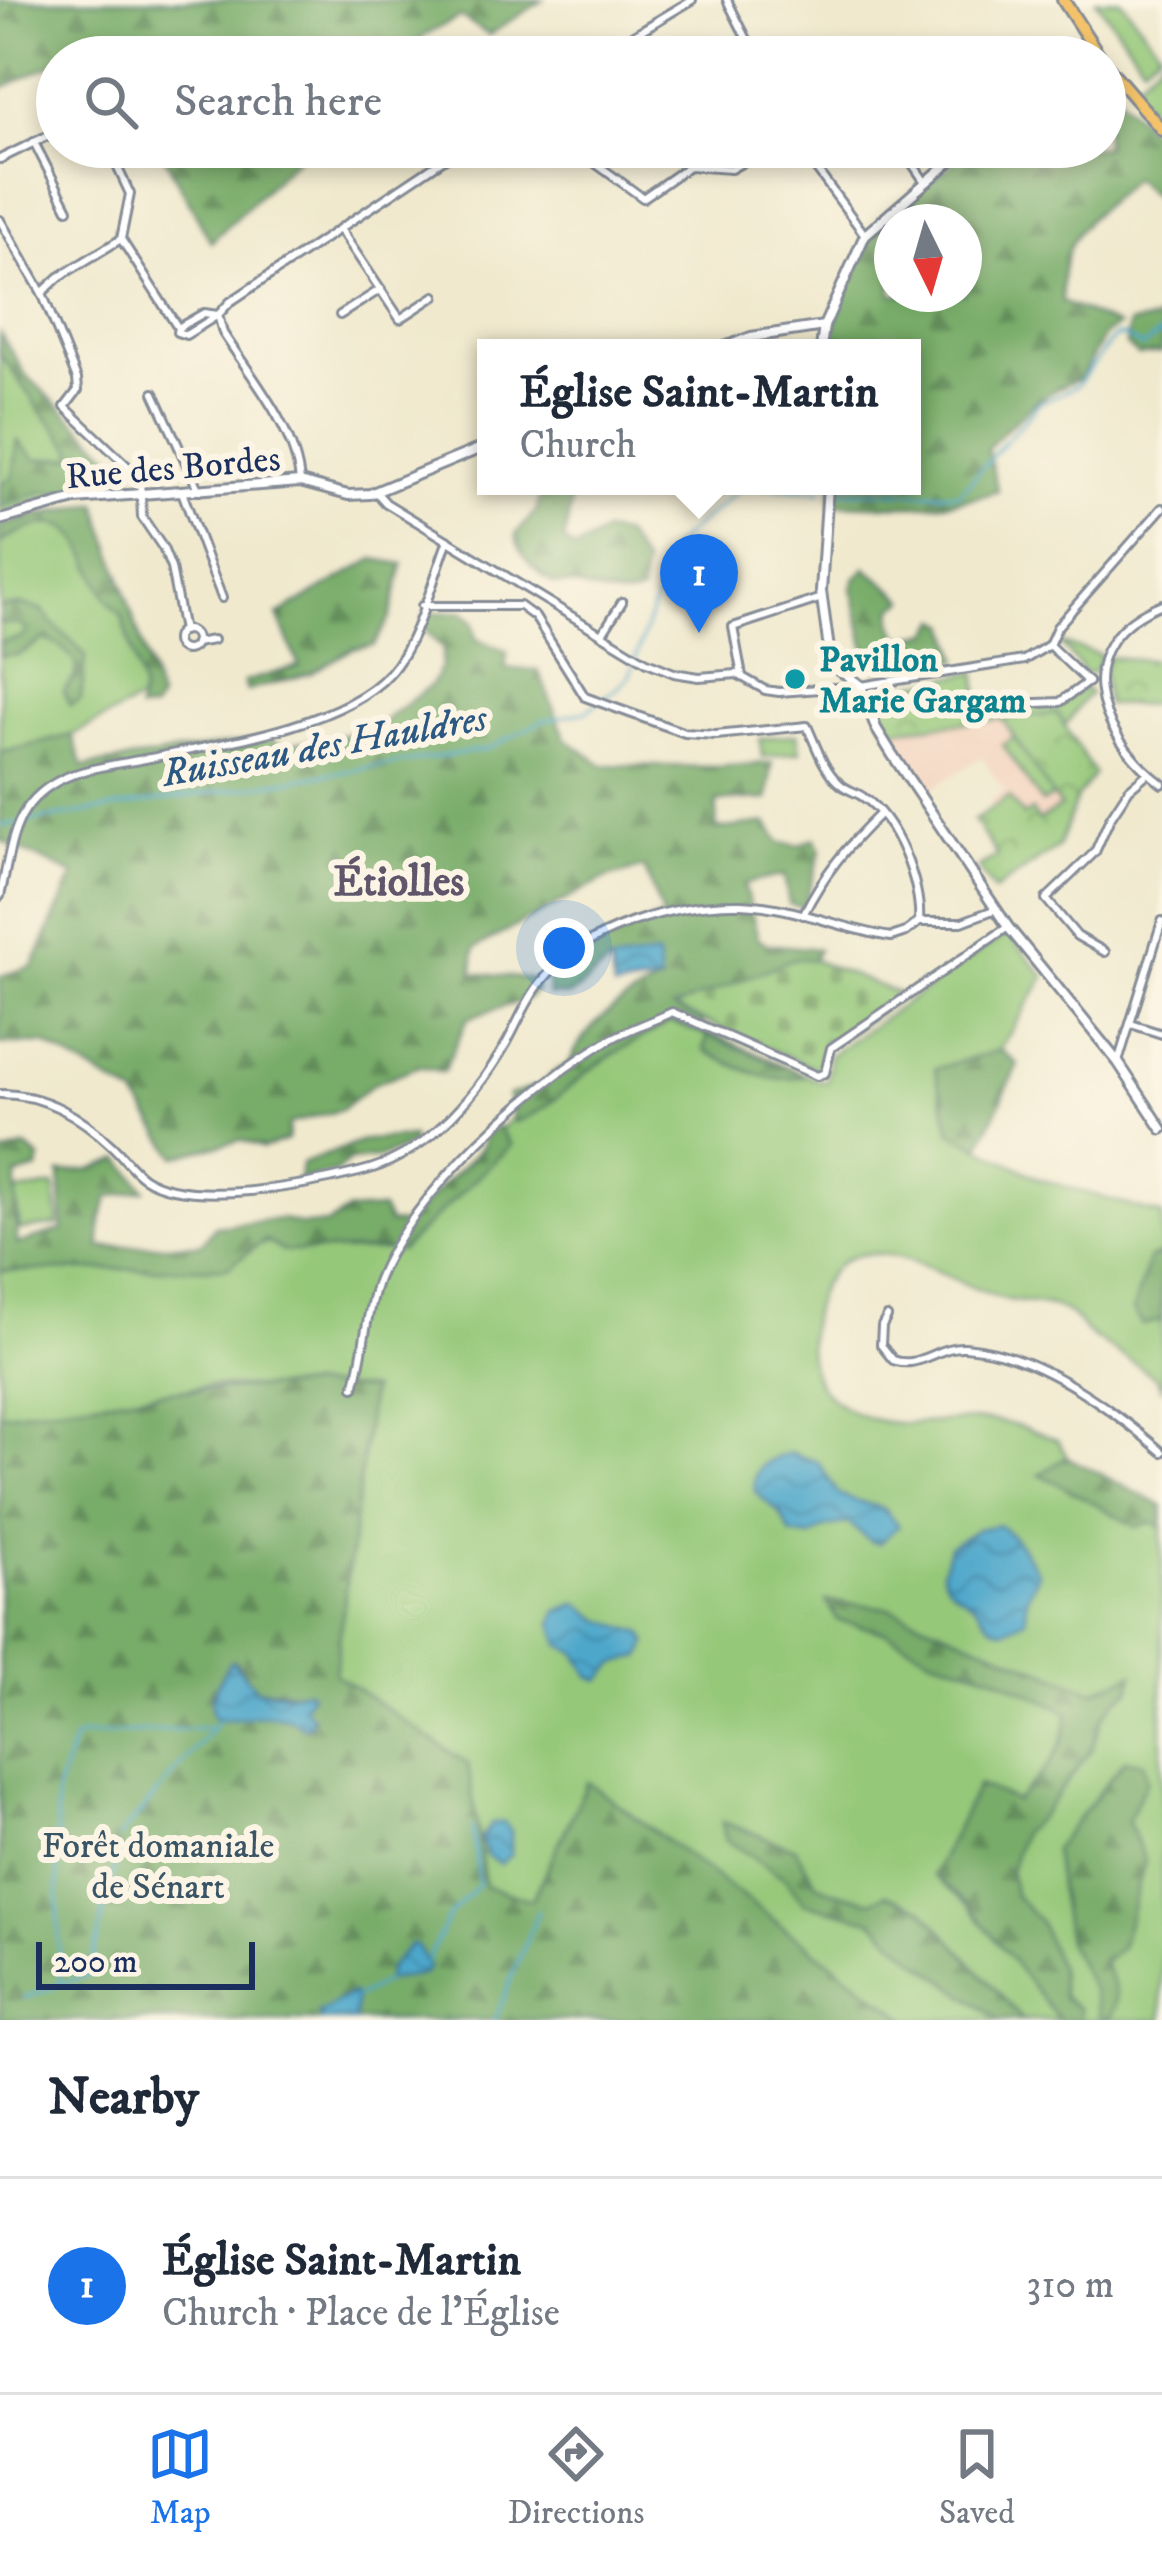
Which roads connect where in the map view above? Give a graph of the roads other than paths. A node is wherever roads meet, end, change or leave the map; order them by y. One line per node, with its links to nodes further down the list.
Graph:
1 (692, 0): 4 (street)
2 (727, 0): 5 (street)
3 (1063, 0): 6 (main road)
4 (632, 36)
5 (745, 36)
6 (1085, 36)
7 (1126, 88): 8 (main road)
8 (1162, 130)
9 (34, 142): 10 (street); 11 (street)
10 (36, 146)
11 (0, 159)
12 (47, 168): 21 (street)
13 (118, 168): 25 (street)
14 (431, 168): 23 (street)
15 (602, 168): 16 (street)
16 (686, 168)
17 (816, 168): 24 (street)
18 (915, 168): 20 (street)
19 (942, 168): 20 (street)
20 (925, 182): 24 (street)
21 (68, 209)
22 (0, 220): 27 (street)
23 (340, 229): 26 (street); 29 (street)
24 (866, 235): 31 (street)
25 (121, 239): 27 (street); 29 (street)
26 (381, 289): 28 (street); 30 (street)
27 (42, 292): 40 (street)
28 (435, 296)
29 (218, 314): 36 (street)
30 (340, 315)
31 (824, 326): 32 (street); 33 (street)
32 (746, 339)
33 (822, 339)
34 (154, 392): 37 (street)
35 (477, 450): 39 (street, Rue des Bordes)
36 (300, 482): 37 (street, Rue des Bordes); 39 (street, Rue des Bordes)
37 (199, 491): 38 (street, Rue des Bordes)
38 (182, 492): 40 (street, Rue des Bordes); 45 (street)
39 (377, 493): 44 (street)
40 (143, 494): 43 (street, Rue des Bordes); 50 (street)
41 (828, 495): 46 (street)
42 (1162, 508): 54 (street)
43 (0, 520)
44 (448, 540): 49 (street); 51 (street)
45 (222, 598)
46 (822, 598): 55 (street); 58 (street)
47 (622, 602): 51 (street)
48 (1162, 604): 57 (street)
49 (422, 606): 62 (street); 63 (street)
50 (183, 631): 53 (street); 53 (street)
51 (602, 634): 55 (street)
52 (213, 640): 53 (street)
53 (195, 644)
54 (1049, 645): 56 (street); 58 (street)
55 (742, 676): 58 (street)
56 (1088, 682): 57 (street); 59 (street)
57 (1098, 683): 60 (street)
58 (861, 686): 64 (street)
59 (991, 706)
60 (1148, 773): 61 (street); 69 (street)
61 (1162, 784)
62 (879, 815): 65 (street); 67 (street)
63 (0, 896)
64 (996, 909): 67 (street); 68 (street)
65 (803, 915): 67 (street); 73 (street)
66 (1162, 921): 70 (street)
67 (919, 922)
68 (1008, 927): 72 (street); 76 (street)
69 (1105, 952)
70 (1130, 1023): 71 (street); 72 (street)
71 (1162, 1034)
72 (1118, 1062): 74 (street)
73 (0, 1094)
74 (1162, 1129)
75 (887, 1317): 77 (street)
76 (354, 1387)
77 (1162, 1452)

